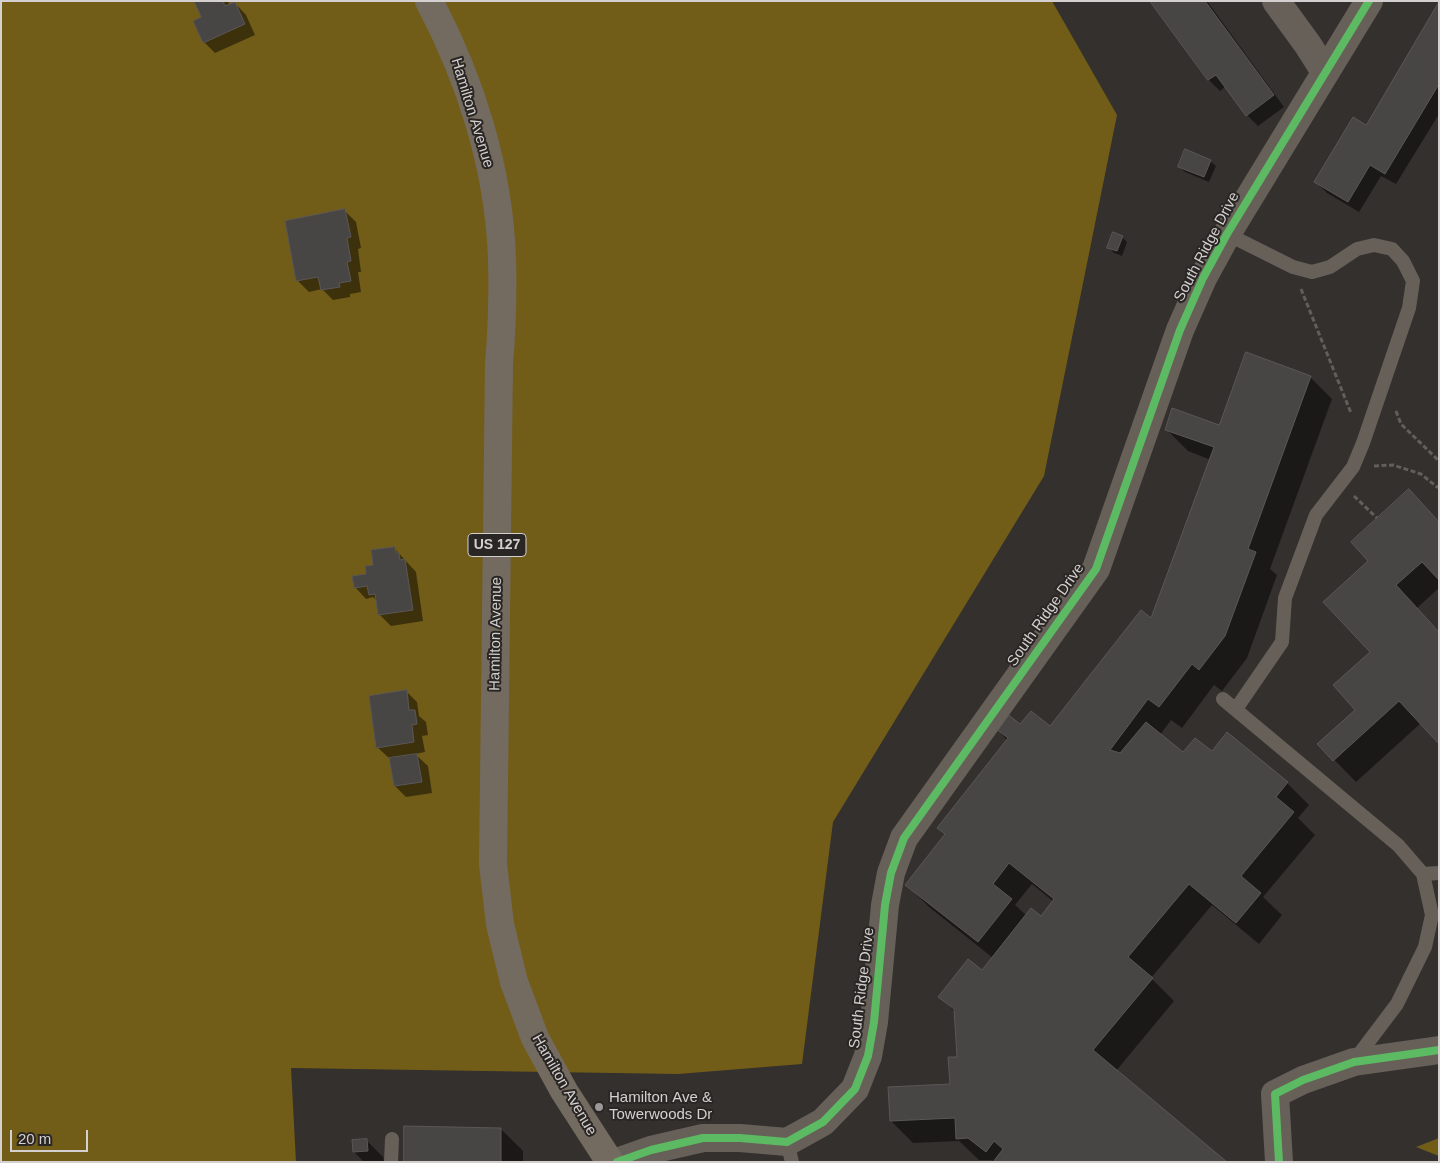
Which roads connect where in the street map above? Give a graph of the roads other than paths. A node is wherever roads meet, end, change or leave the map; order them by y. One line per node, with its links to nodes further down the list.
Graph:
1 (429, 1): 15 (main road, Hamilton Avenue / US 127)
2 (1276, 1): 4 (street)
3 (1369, 1): 4 (street, South Ridge Drive)
4 (1325, 72): 5 (street, South Ridge Drive)
5 (1228, 234): 7 (lane); 13 (street, South Ridge Drive)
6 (1223, 699): 7 (lane)
7 (1236, 709): 9 (lane)
8 (1439, 873): 9 (lane)
9 (1423, 874): 11 (lane)
10 (1439, 1050): 11 (street)
11 (1354, 1062): 17 (street)
12 (392, 1139): 14 (lane)
13 (790, 1152): 16 (street)
14 (392, 1162)
15 (610, 1162)
16 (617, 1162)
17 (1279, 1162)

